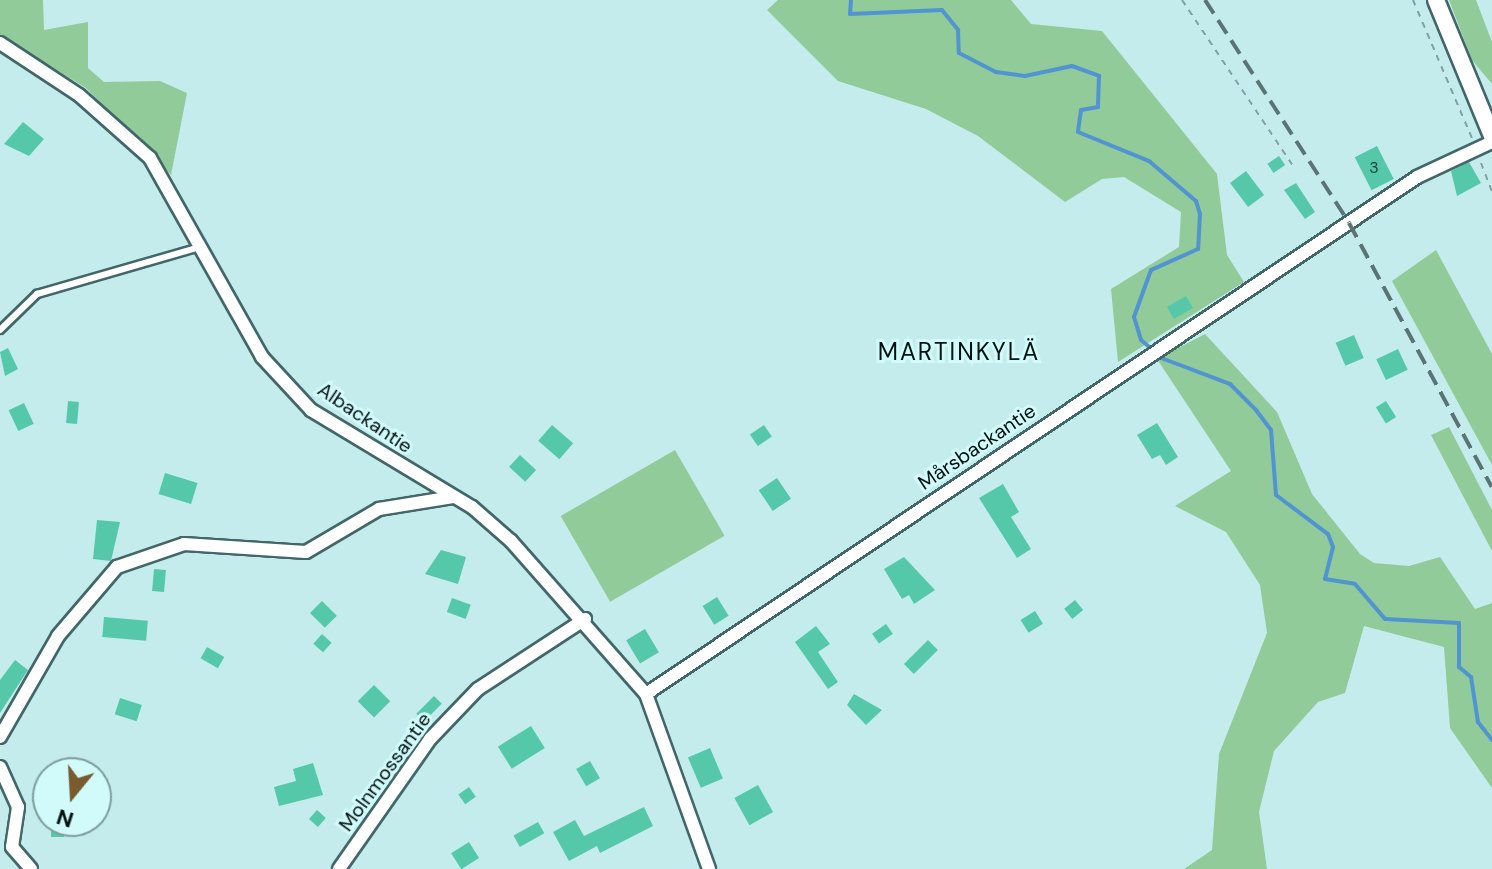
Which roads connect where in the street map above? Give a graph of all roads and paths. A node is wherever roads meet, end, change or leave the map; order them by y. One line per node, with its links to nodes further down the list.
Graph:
1 (1182, 0): 8 (path)
2 (1413, 0): 7 (path)
3 (1436, 0): 5 (street)
4 (0, 43): 10 (street, Albackantie)
5 (1492, 136)
6 (1492, 142): 7 (street, Mårsbackantie)
7 (1475, 146): 9 (path); 14 (street, Mårsbackantie)
8 (1295, 169)
9 (1492, 191)
10 (204, 246): 11 (lane); 12 (street, Albackantie)
11 (0, 330)
12 (453, 497): 13 (street, Albackantie); 15 (street)
13 (585, 619): 14 (street, Albackantie); 18 (street, Molnmossantie)
14 (646, 694): 19 (street)
15 (0, 737)
16 (0, 767): 17 (street)
17 (31, 869)
18 (339, 869)
19 (709, 869)

